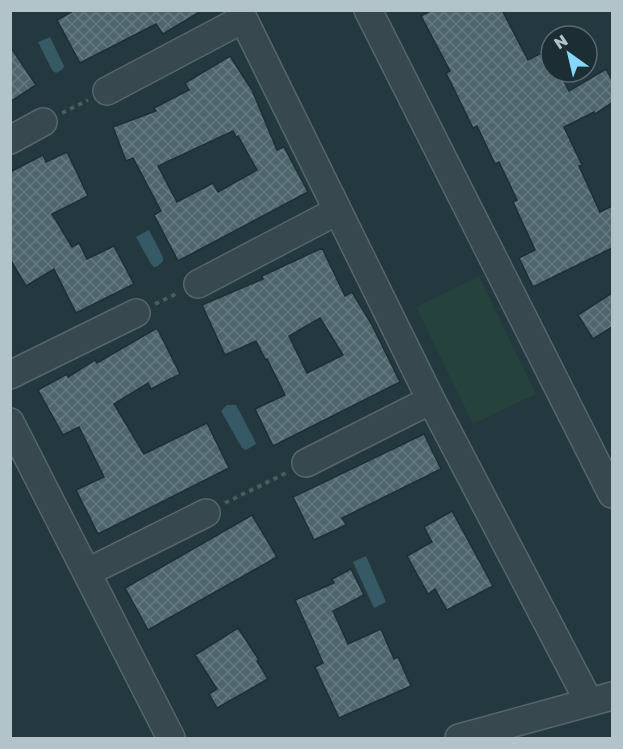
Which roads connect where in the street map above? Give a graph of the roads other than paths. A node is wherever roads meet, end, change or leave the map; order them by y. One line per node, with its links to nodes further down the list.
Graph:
1 (368, 10): 13 (street)
2 (241, 15): 3 (street); 6 (street)
3 (107, 91)
4 (42, 122): 5 (street)
5 (10, 140)
6 (337, 211): 7 (street); 10 (street)
7 (198, 284)
8 (135, 314): 9 (street)
9 (10, 375)
10 (430, 400): 12 (street); 16 (street)
11 (10, 422): 15 (street)
12 (306, 463)
13 (612, 494)
14 (206, 513): 15 (street)
15 (88, 572): 17 (street)
16 (601, 699): 18 (street)
17 (171, 738)
18 (459, 738)

